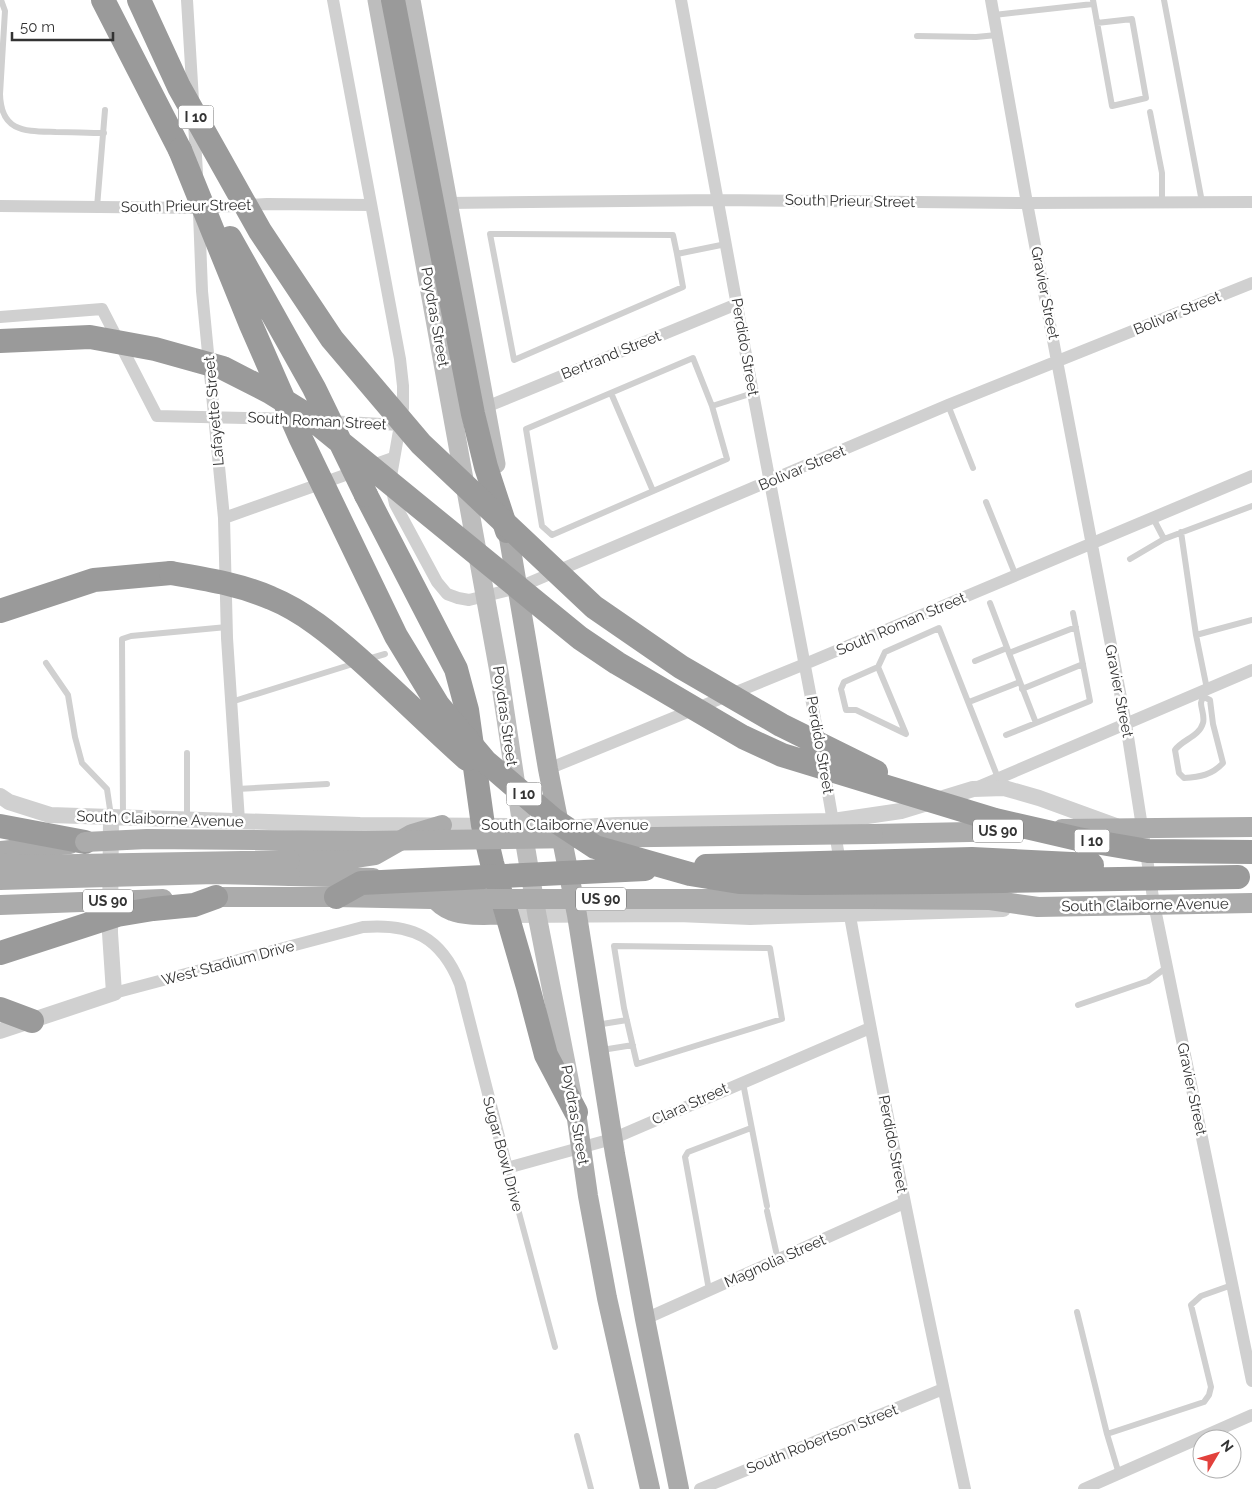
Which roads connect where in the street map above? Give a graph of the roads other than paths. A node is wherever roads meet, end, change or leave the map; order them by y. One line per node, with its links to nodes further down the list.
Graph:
1 (1, 0): 19 (lane)
2 (103, 0): 20 (highway, I 10)
3 (139, 0): 91 (highway, I 10, bridge)
4 (187, 0): 30 (street, Lafayette Street)
5 (333, 0): 27 (street)
6 (377, 0): 61 (main road, Poydras Street)
7 (393, 0): 54 (highway)
8 (411, 0): 25 (main road)
9 (681, 0): 21 (street, Perdido Street)
10 (991, 0): 13 (street, Gravier Street)
11 (1164, 0): 23 (lane)
12 (1093, 2): 13 (lane); 14 (lane)
13 (994, 15): 15 (street, Gravier Street)
14 (1097, 23): 14 (lane)
15 (997, 34): 16 (lane); 26 (street, Gravier Street)
16 (917, 36)
17 (105, 110): 19 (lane)
18 (1150, 112): 22 (lane)
19 (104, 134): 29 (lane)
20 (180, 150): 96 (highway, I 10, bridge); 99 (highway, bridge)
21 (718, 200): 25 (street, South Prieur Street); 26 (street, South Prieur Street); 31 (street, Perdido Street)
22 (1162, 202): 23 (street, South Prieur Street); 26 (street, South Prieur Street)
23 (1202, 202): 24 (street, South Prieur Street)
24 (1252, 202)
25 (448, 203): 41 (main road)
26 (1027, 203): 37 (street, Gravier Street)
27 (371, 205): 30 (street, South Prieur Street); 44 (street)
28 (0, 206): 29 (street, South Prieur Street)
29 (97, 207): 30 (street, South Prieur Street)
30 (199, 208): 43 (street, Lafayette Street)
31 (726, 244): 32 (lane); 34 (street, Perdido Street)
32 (677, 254): 32 (lane)
33 (1252, 283): 37 (street, Bolivar Street)
34 (737, 304): 39 (street, Perdido Street); 41 (street, Bertrand Street)
35 (0, 317): 43 (street, South Roman Street)
36 (0, 341): 91 (highway, bridge)
37 (1058, 360): 40 (street, Bolivar Street); 57 (street, Gravier Street)
38 (611, 393): 42 (lane); 49 (lane); 49 (lane)
39 (753, 393): 42 (lane); 48 (street, Perdido Street)
40 (948, 405): 46 (lane); 48 (street, Bolivar Street)
41 (486, 406): 54 (main road)
42 (712, 406): 49 (lane)
43 (215, 418): 44 (street, South Roman Street); 52 (street, Lafayette Street)
44 (400, 425): 45 (street)
45 (393, 458): 52 (street); 61 (street, Bolivar Street)
46 (973, 468)
47 (1252, 476): 53 (street, South Roman Street)
48 (770, 482): 60 (street, Bolivar Street); 73 (street, Perdido Street)
49 (653, 491)
50 (986, 502): 59 (lane)
51 (1252, 506): 55 (lane)
52 (224, 518): 66 (street, Lafayette Street)
53 (1153, 518): 56 (lane); 57 (street, South Roman Street)
54 (508, 532): 60 (main road)
55 (1181, 532): 56 (lane); 68 (lane)
56 (1164, 539): 58 (lane)
57 (1091, 544): 59 (street, South Roman Street); 82 (street, Gravier Street)
58 (1130, 559)
59 (1016, 576): 73 (street, South Roman Street)
60 (517, 588): 61 (street, Bolivar Street); 85 (main road)
61 (486, 596): 100 (main road, Poydras Street)
62 (990, 603): 69 (lane)
63 (0, 611): 96 (highway, bridge)
64 (1073, 613): 67 (lane)
65 (1252, 620): 68 (lane)
66 (227, 627): 79 (street, Lafayette Street); 92 (lane)
67 (1076, 627): 69 (lane); 74 (lane)
68 (1196, 635): 78 (lane)
69 (1008, 651): 71 (lane); 77 (lane)
70 (385, 654): 79 (lane)
71 (975, 661)
72 (46, 663): 92 (lane)
73 (805, 664): 85 (street, South Roman Street); 95 (street, Perdido Street)
74 (1083, 664): 77 (lane); 81 (lane)
75 (878, 667): 75 (lane); 80 (lane)
76 (1252, 670): 78 (street)
77 (1021, 685): 80 (lane); 81 (lane)
78 (1204, 693): 78 (lane); 82 (street)
79 (231, 702): 88 (street, Lafayette Street)
80 (969, 702): 86 (lane)
81 (1036, 723): 83 (lane)
82 (1126, 724): 86 (street); 102 (street, Gravier Street)
83 (1006, 735)
84 (187, 753): 93 (lane)
85 (548, 769): 96 (main road)
86 (998, 778): 89 (street)
87 (327, 784): 88 (lane)
88 (237, 789): 94 (street, Lafayette Street)
89 (973, 789): 95 (street, South Claiborne Avenue); 102 (street, South Claiborne Avenue)
90 (0, 796): 92 (street, South Claiborne Avenue)
91 (936, 801): 105 (highway, I 10, bridge)
92 (117, 817): 93 (street, South Claiborne Avenue); 125 (street)
93 (187, 819): 94 (street, South Claiborne Avenue)
94 (239, 821): 97 (street, South Claiborne Avenue)
95 (833, 821): 96 (street, South Claiborne Avenue); 116 (street, Perdido Street)
96 (557, 824): 100 (street, South Claiborne Avenue); 108 (highway, I 10, bridge); 119 (main road)
97 (442, 825): 99 (street, South Claiborne Avenue); 107 (main road)
98 (0, 826): 103 (highway)
99 (483, 826): 100 (street, South Claiborne Avenue); 117 (highway)
100 (522, 826): 118 (main road, Poydras Street)
101 (1252, 827): 102 (main road, South Claiborne Avenue / US 90)
102 (1132, 828): 103 (main road, South Claiborne Avenue / US 90, bridge); 113 (street, Gravier Street)
103 (84, 842): 104 (main road, South Claiborne Avenue / US 90)
104 (0, 851)
105 (1252, 852)
106 (0, 863): 107 (main road, bridge)
107 (290, 868): 109 (main road, bridge); 117 (main road)
108 (1245, 877): 111 (highway, bridge)
109 (0, 880)
110 (216, 897): 111 (main road, South Claiborne Avenue / US 90); 114 (main road, South Claiborne Avenue / US 90, bridge); 120 (highway, bridge)
111 (336, 897): 115 (main road, South Claiborne Avenue / US 90, bridge)
112 (1252, 903): 113 (main road, South Claiborne Avenue / US 90)
113 (1154, 904): 115 (main road, South Claiborne Avenue / US 90); 124 (street, Gravier Street)
114 (0, 905)
115 (1038, 907): 116 (street, South Claiborne Avenue)
116 (850, 913): 119 (street, South Claiborne Avenue); 131 (street, Perdido Street)
117 (507, 915): 118 (street, South Claiborne Avenue); 136 (highway)
118 (537, 915): 119 (street, South Claiborne Avenue); 136 (main road, Poydras Street)
119 (578, 915): 130 (main road)
120 (36, 940): 121 (highway, bridge); 122 (highway, bridge)
121 (0, 953)
122 (0, 961)
123 (449, 961): 125 (street, West Stadium Drive); 140 (street, Sugar Bowl Drive)
124 (1167, 967): 126 (lane); 143 (street, Gravier Street)
125 (114, 993): 129 (street, West Stadium Drive)
126 (1078, 1005)
127 (0, 1009): 129 (highway)
128 (627, 1020): 130 (lane); 133 (lane); 133 (lane)
129 (32, 1021): 132 (street, West Stadium Drive)
130 (596, 1025): 134 (main road)
131 (870, 1028): 135 (street, Clara Street); 141 (street, Perdido Street)
132 (0, 1031)
133 (633, 1045): 134 (lane)
134 (600, 1051): 138 (main road)
135 (743, 1081): 137 (lane); 138 (street, Clara Street)
136 (576, 1112): 139 (main road, Poydras Street)
137 (751, 1128): 142 (lane); 144 (lane)
138 (612, 1139): 139 (street, Clara Street); 146 (main road)
139 (581, 1148): 140 (street, Clara Street); 155 (main road, Poydras Street)
140 (507, 1168): 147 (lane, Sugar Bowl Drive)
141 (904, 1203): 142 (street, Magnolia Street); 149 (street, Perdido Street)
142 (778, 1260): 144 (street, Magnolia Street)
143 (1232, 1285): 148 (street, Gravier Street); 151 (lane)
144 (709, 1290): 146 (street, Magnolia Street)
145 (1077, 1312): 151 (lane)
146 (645, 1319): 156 (main road)
147 (555, 1347)
148 (1252, 1381)
149 (943, 1389): 157 (street, South Robertson Street); 158 (street, Perdido Street)
150 (1252, 1415): 153 (street)
151 (1107, 1434): 153 (lane)
152 (577, 1436): 154 (lane)
153 (1119, 1474): 159 (street)
154 (591, 1489)
155 (650, 1489)
156 (679, 1489)
157 (700, 1489)
158 (964, 1489)
159 (1084, 1489)

